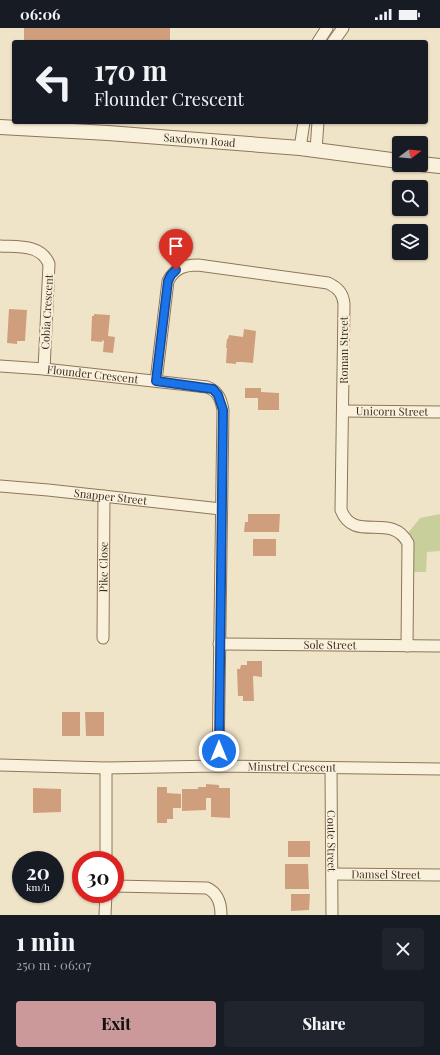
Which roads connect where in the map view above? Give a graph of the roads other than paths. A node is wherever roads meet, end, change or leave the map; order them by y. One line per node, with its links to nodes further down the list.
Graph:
1 (327, 28): 3 (street)
2 (343, 28): 4 (street)
3 (319, 40)
4 (334, 40)
5 (304, 124): 8 (street)
6 (318, 124): 9 (street)
7 (0, 127): 8 (street, Saxdown Road)
8 (300, 148): 9 (street, Saxdown Road)
9 (316, 150): 10 (street, Saxdown Road)
10 (392, 159)
11 (428, 165): 12 (street)
12 (440, 166)
13 (0, 246): 15 (street, Cobia Crescent)
14 (0, 366): 15 (street, Flounder Crescent)
15 (44, 369): 16 (street, Flounder Crescent)
16 (156, 381): 17 (street, Roman Street); 21 (street, Flounder Crescent)
17 (343, 411): 18 (street, Unicorn Street); 24 (street, Roman Street)
18 (440, 412)
19 (0, 486): 20 (street, Snapper Street)
20 (104, 496): 21 (street, Snapper Street); 22 (street, Pike Close)
21 (221, 509): 23 (street, Flounder Crescent)
22 (103, 638)
23 (219, 644): 24 (street, Sole Street); 27 (street, Flounder Crescent)
24 (407, 646): 25 (street, Sole Street)
25 (440, 646)
26 (0, 765): 28 (street, Minstrel Crescent)
27 (218, 766): 28 (street, Minstrel Crescent); 29 (street, Minstrel Crescent)
28 (106, 768): 31 (street)
29 (331, 768): 30 (street, Minstrel Crescent); 32 (street, Coute Street)
30 (440, 769)
31 (106, 851)
32 (332, 874): 33 (street, Damsel Street); 38 (street, Coute Street)
33 (440, 874)
34 (124, 886): 37 (street)
35 (106, 903): 36 (street)
36 (105, 915)
37 (221, 915)
38 (332, 915)

